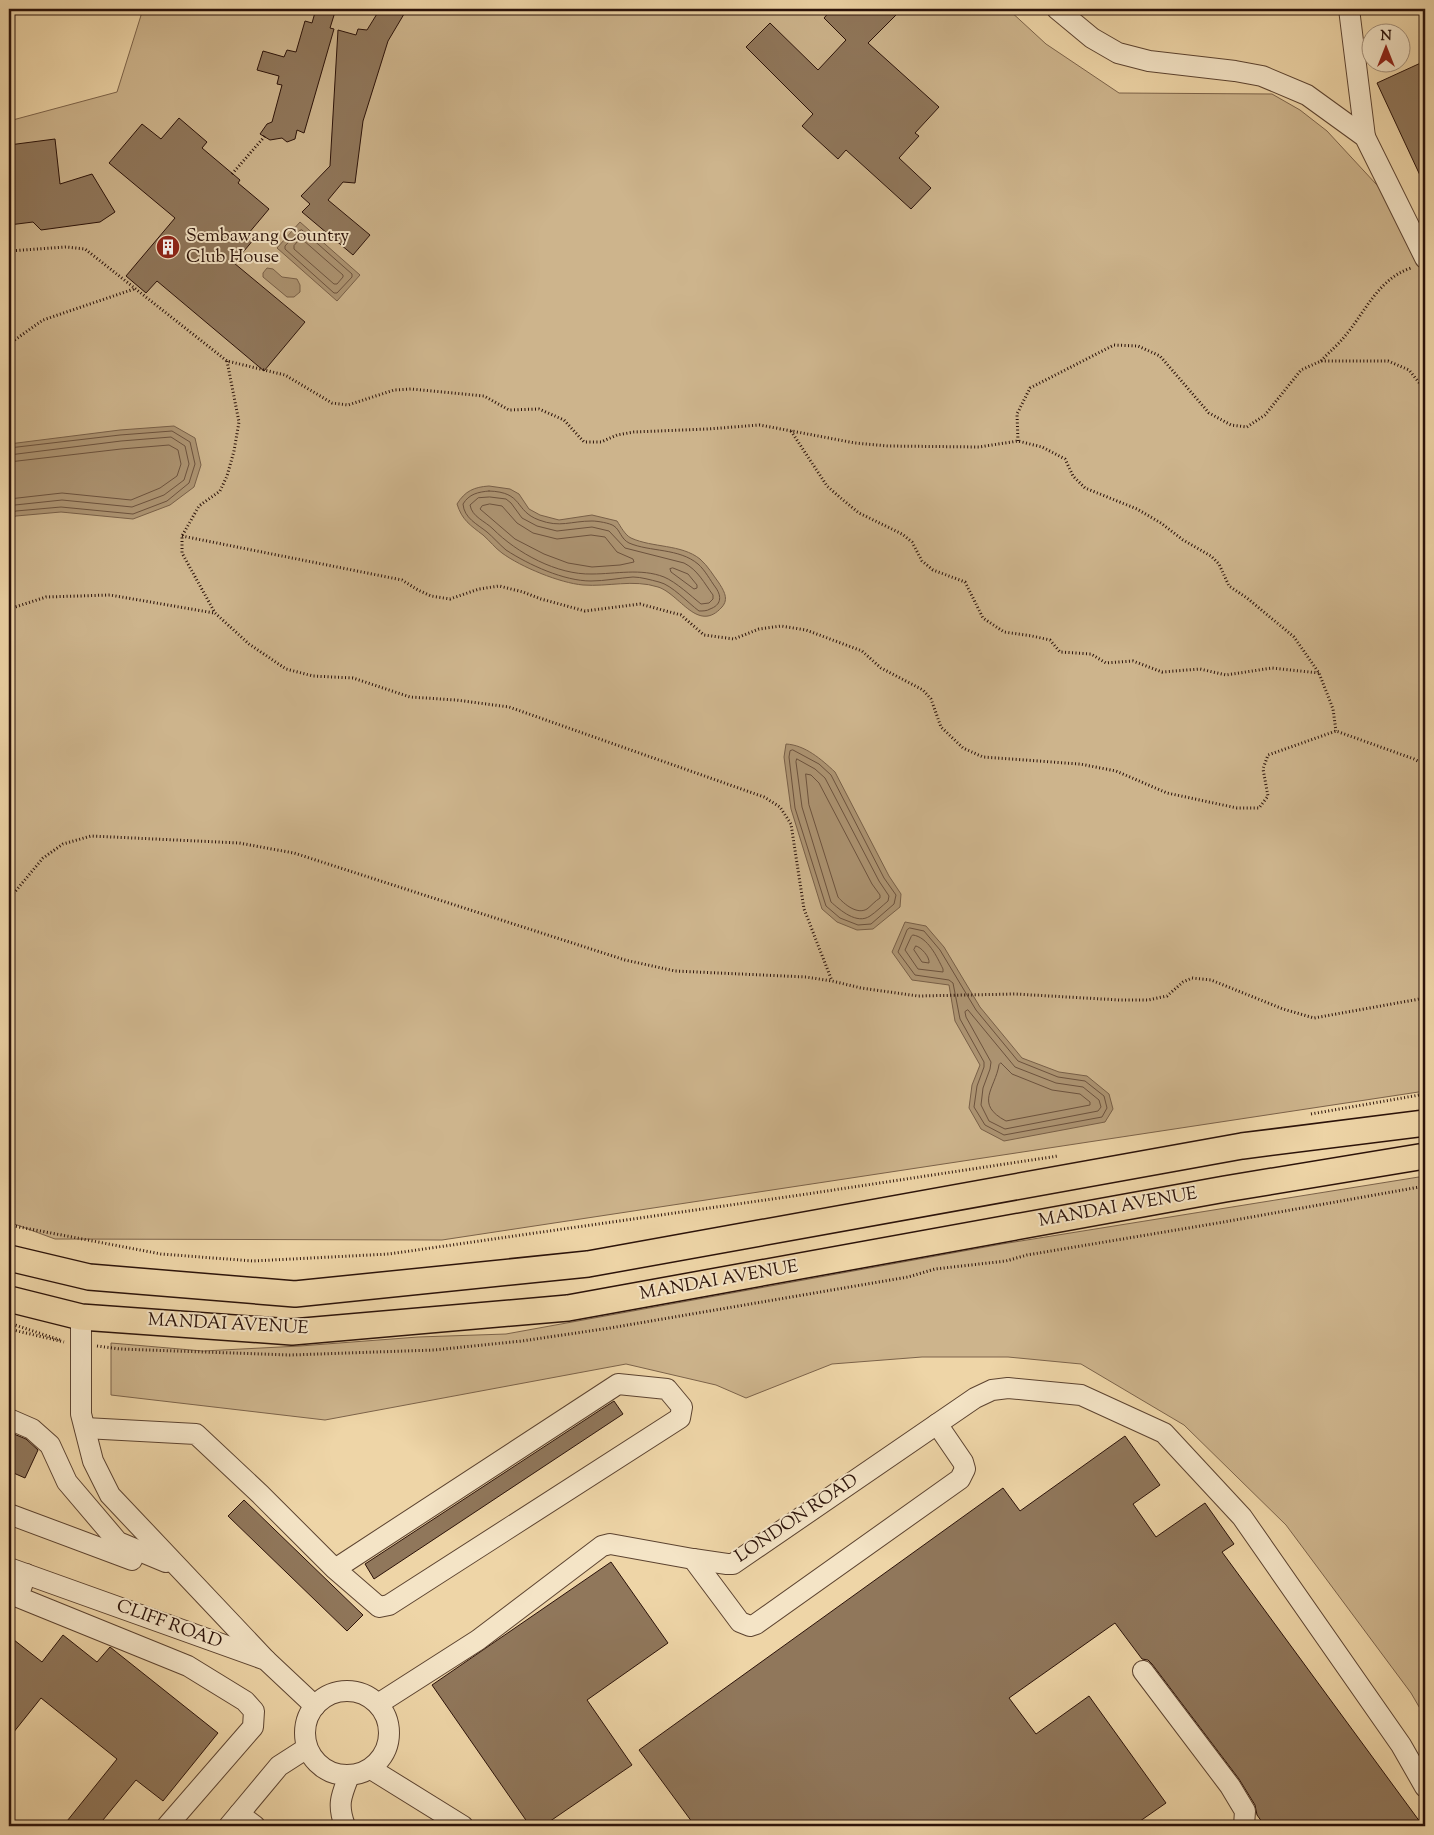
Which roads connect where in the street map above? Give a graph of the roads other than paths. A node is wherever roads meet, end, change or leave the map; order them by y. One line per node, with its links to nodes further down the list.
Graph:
1 (1057, 9): 3 (street)
2 (1349, 9): 3 (street)
3 (1365, 137): 4 (street)
4 (1421, 262)
5 (1425, 1123): 7 (main road, MANDAI AVENUE)
6 (1425, 1156): 9 (main road, MANDAI AVENUE)
7 (9, 1258)
8 (9, 1299): 9 (main road, MANDAI AVENUE)
9 (81, 1317): 12 (street)
10 (9, 1419): 15 (street)
11 (937, 1424): 14 (street, LONDON ROAD); 14 (street); 27 (street, LONDON ROAD)
12 (85, 1428): 15 (street); 16 (street)
13 (9, 1514): 18 (street)
14 (693, 1559): 22 (street, LONDON ROAD)
15 (176, 1566): 18 (street)
16 (334, 1569): 16 (street)
17 (18, 1571): 19 (street); 20 (street, CLIFF ROAD)
18 (192, 1583): 20 (street)
19 (13, 1602): 29 (street)
20 (266, 1660): 23 (street, CLIFF ROAD)
21 (1143, 1671): 33 (street)
22 (378, 1704): 23 (street); 25 (street)
23 (315, 1706): 24 (street)
24 (307, 1748): 26 (street); 28 (street)
25 (371, 1769): 26 (street); 32 (street)
26 (349, 1776): 31 (street)
27 (1425, 1787)
28 (234, 1820): 30 (street)
29 (167, 1826)
30 (255, 1826)
31 (345, 1826)
32 (463, 1826)
33 (1244, 1826)

